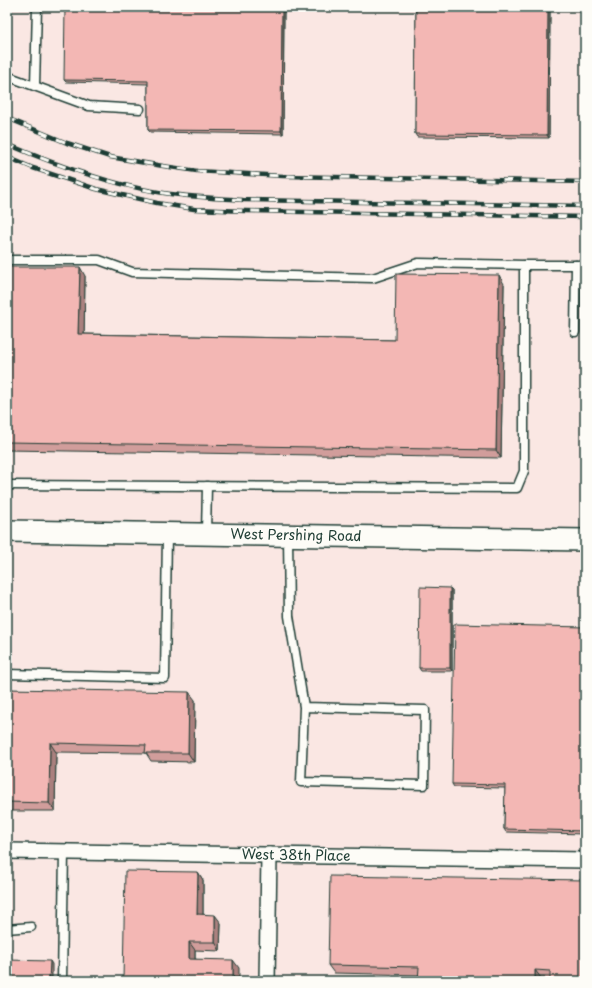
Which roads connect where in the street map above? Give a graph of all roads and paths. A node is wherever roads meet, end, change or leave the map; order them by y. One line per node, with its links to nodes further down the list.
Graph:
1 (37, 7): 3 (lane)
2 (7, 76): 3 (lane)
3 (35, 86): 4 (lane)
4 (140, 109)
5 (7, 260): 6 (lane)
6 (524, 265): 7 (lane); 11 (lane)
7 (576, 265): 8 (lane); 9 (lane)
8 (585, 265)
9 (575, 332)
10 (7, 485): 11 (lane)
11 (207, 486): 14 (lane)
12 (7, 531): 13 (main road, West Pershing Road)
13 (167, 533): 14 (main road, West Pershing Road); 17 (lane)
14 (206, 534): 15 (main road, West Pershing Road)
15 (288, 535): 16 (main road, West Pershing Road); 18 (lane)
16 (585, 540)
17 (7, 674)
18 (304, 707): 18 (lane)
19 (7, 851): 20 (street, West 38th Place)
20 (64, 852): 21 (street, West 38th Place); 25 (lane)
21 (269, 855): 22 (street, West 38th Place); 26 (street)
22 (585, 860)
23 (31, 927): 24 (lane)
24 (7, 929)
25 (62, 981)
26 (267, 981)

